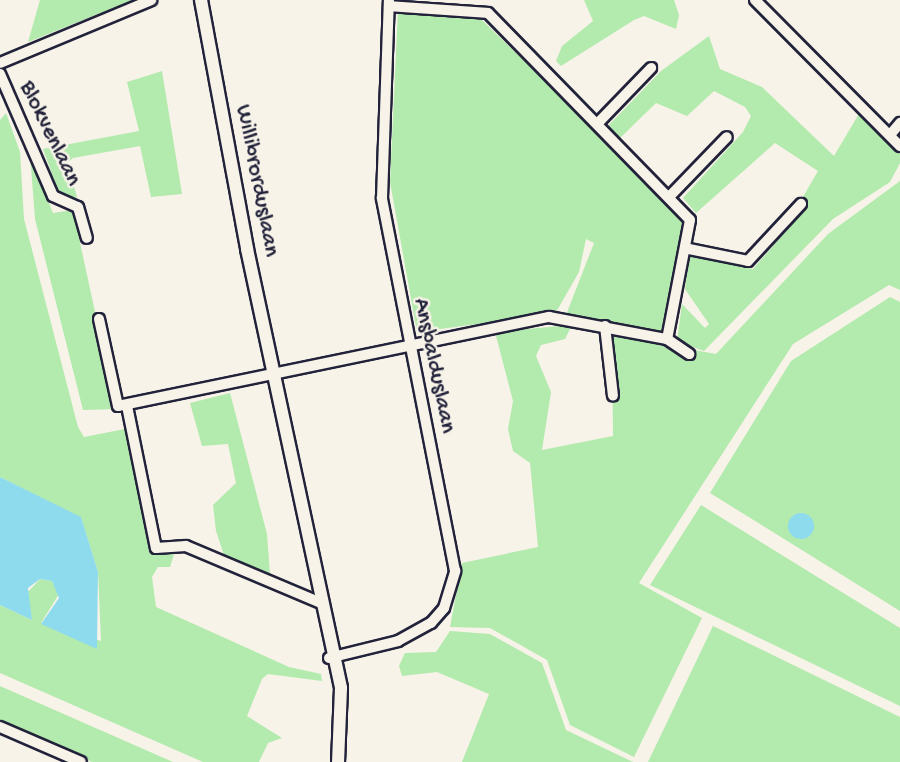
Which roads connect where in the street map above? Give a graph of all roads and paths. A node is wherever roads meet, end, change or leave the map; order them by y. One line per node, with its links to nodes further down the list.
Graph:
1 (151, 0): 7 (street)
2 (194, 0): 6 (main road, Willibrorduslaan)
3 (201, 0): 6 (main road, Willibrorduslaan)
4 (755, 0): 12 (street)
5 (389, 3): 11 (street); 22 (street, Ansbalduslaan)
6 (208, 39): 24 (main road, Willibrorduslaan)
7 (0, 63)
8 (651, 68): 11 (street)
9 (0, 74): 17 (street, Blokvenlaan)
10 (900, 123): 12 (street)
11 (597, 124): 15 (street)
12 (890, 135): 14 (street)
13 (727, 137): 15 (street)
14 (900, 146)
15 (669, 197): 18 (street)
16 (801, 204): 18 (street)
17 (87, 239)
18 (689, 249): 21 (street)
19 (99, 319): 26 (street)
20 (605, 327): 21 (street); 22 (street); 25 (street)
21 (667, 339): 23 (street)
22 (408, 344): 24 (street); 28 (street, Ansbalduslaan)
23 (689, 354)
24 (273, 373): 26 (street); 27 (main road, Willibrorduslaan)
25 (613, 396)
26 (127, 406): 27 (street)
27 (321, 603): 28 (main road, Willibrorduslaan)
28 (332, 658): 33 (main road, Willibrorduslaan)
29 (0, 727): 30 (street)
30 (51, 749): 31 (street); 32 (street)
31 (60, 762)
32 (81, 762)
33 (338, 762)

